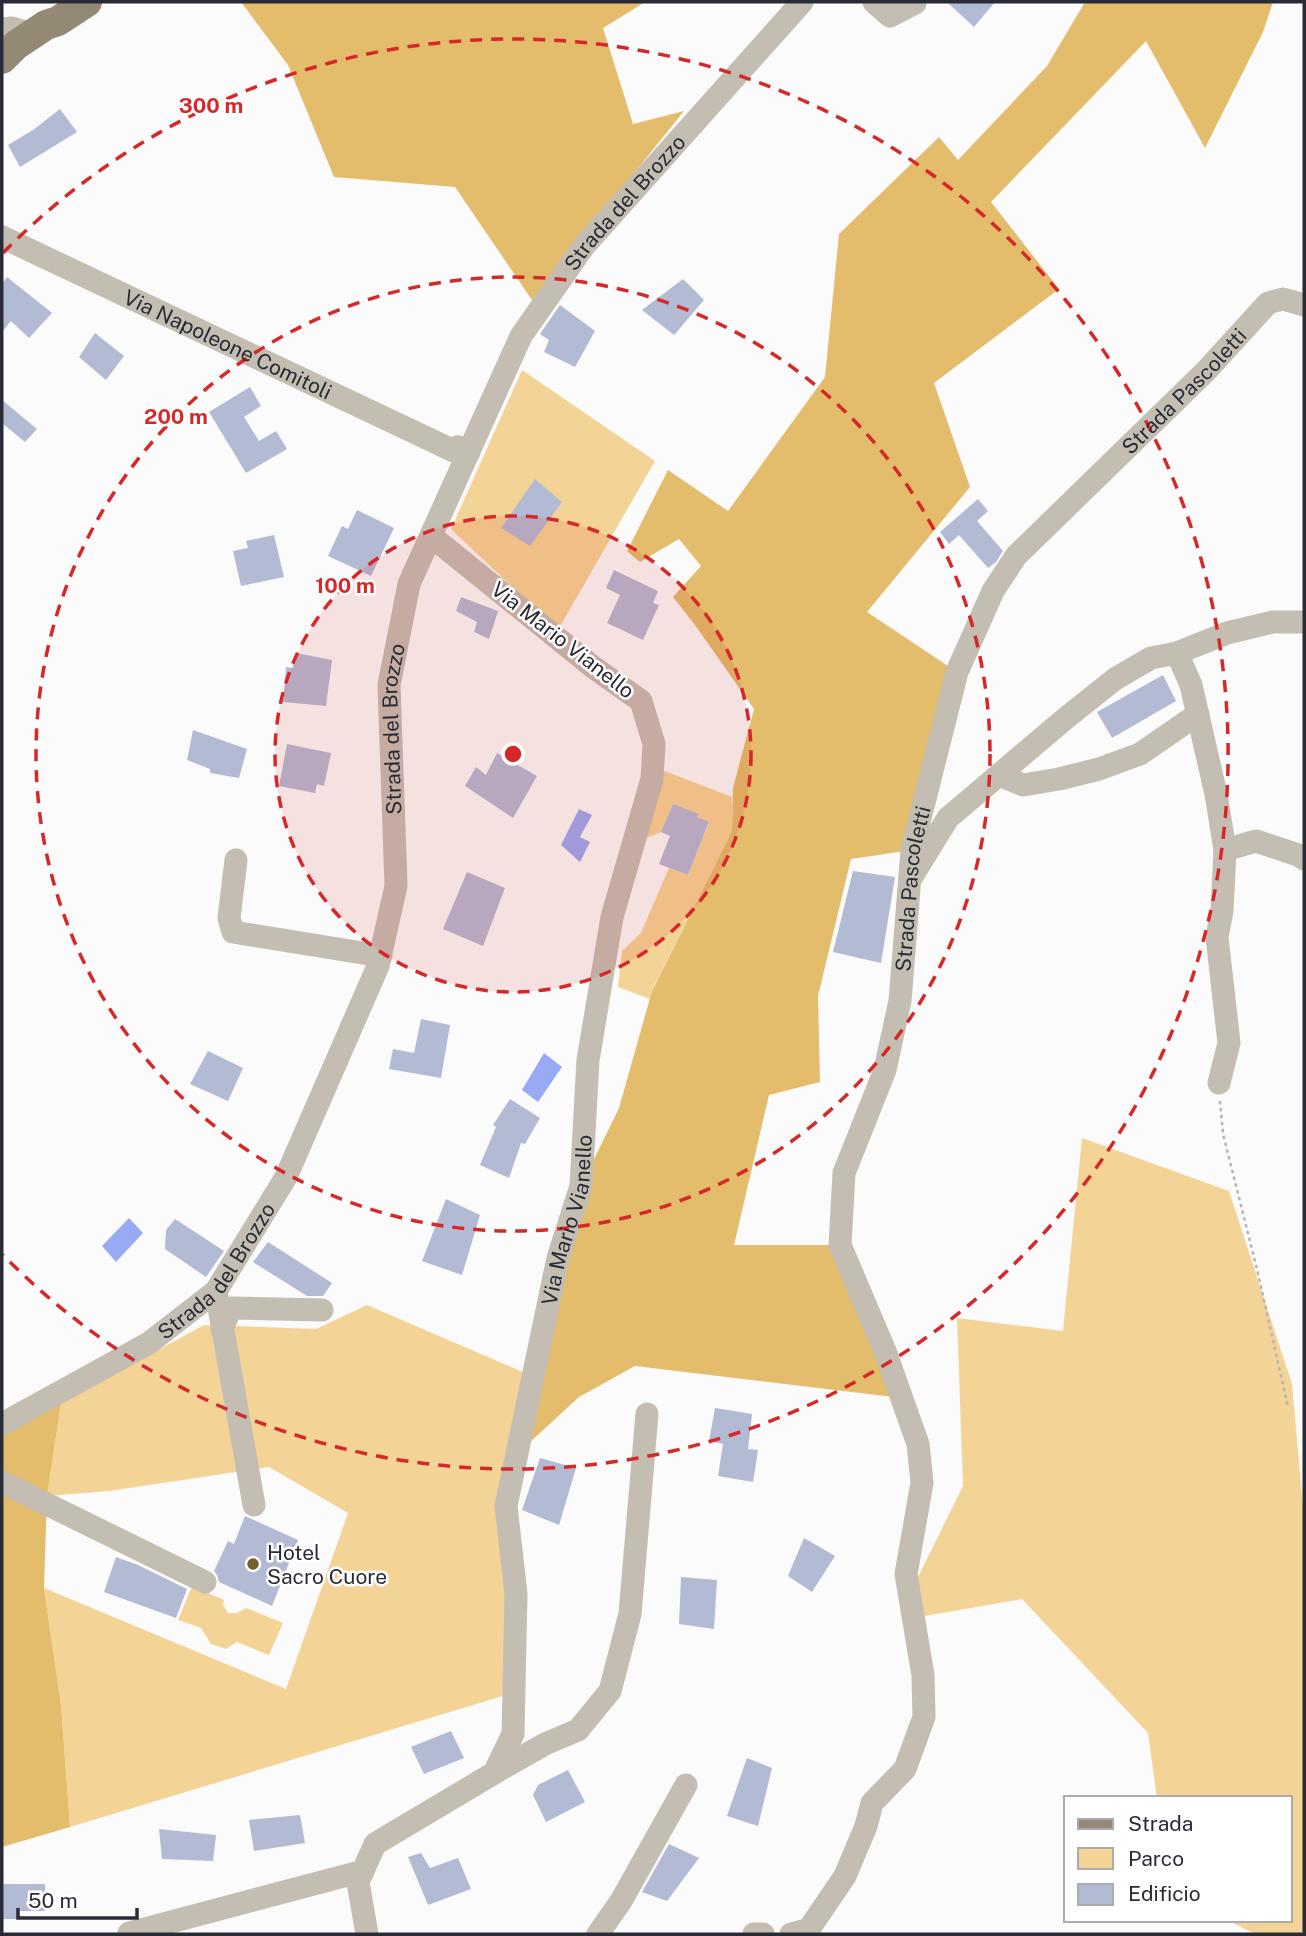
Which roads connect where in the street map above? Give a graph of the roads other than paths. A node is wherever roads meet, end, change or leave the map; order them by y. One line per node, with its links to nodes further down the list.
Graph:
1 (72, 2): 7 (main road)
2 (87, 2): 7 (main road)
3 (802, 2): 11 (street, Strada del Brozzo)
4 (874, 2): 5 (street)
5 (915, 3)
6 (2, 29): 7 (street)
7 (39, 29): 8 (main road)
8 (2, 59)
9 (2, 237): 11 (street, Via Napoleone Comitoli)
10 (1304, 305): 20 (street, Strada Pascoletti)
11 (461, 451): 12 (street, Strada del Brozzo)
12 (431, 536): 21 (street, Strada del Brozzo); 31 (street, Via Mario Vianello)
13 (1304, 622): 14 (street)
14 (1177, 653): 15 (street); 16 (street)
15 (1198, 714): 16 (street); 17 (street)
16 (999, 775): 20 (street)
17 (1225, 850): 18 (street); 22 (street)
18 (1304, 859)
19 (236, 860): 21 (street)
20 (910, 881): 39 (street, Strada Pascoletti)
21 (381, 956): 23 (street, Strada del Brozzo)
22 (1219, 1083)
23 (216, 1291): 25 (street); 27 (street, Strada del Brozzo)
24 (322, 1310): 25 (street)
25 (222, 1329): 29 (street)
26 (647, 1414): 31 (street)
27 (2, 1424)
28 (2, 1482): 30 (street)
29 (254, 1505)
30 (205, 1582)
31 (494, 1773): 33 (street)
32 (686, 1785): 36 (street)
33 (363, 1871): 34 (street); 35 (street)
34 (129, 1933)
35 (367, 1934)
36 (598, 1934)
37 (754, 1934): 38 (street)
38 (763, 1934)
39 (791, 1934)

